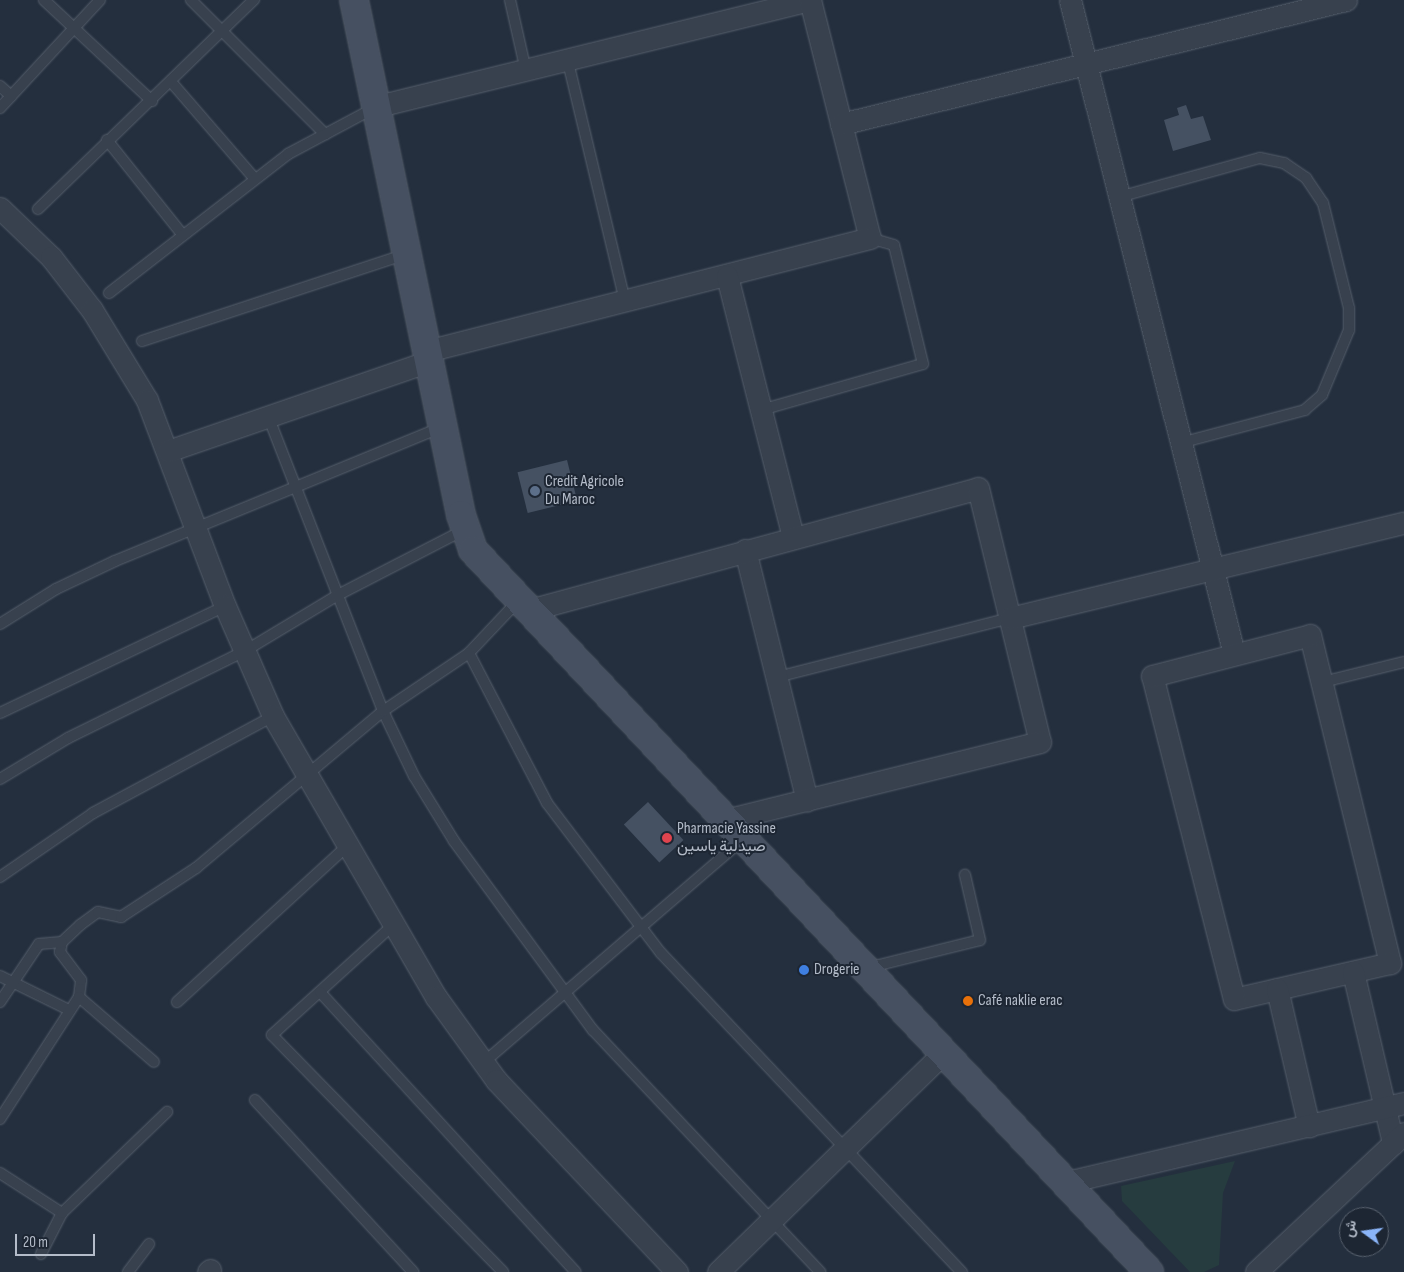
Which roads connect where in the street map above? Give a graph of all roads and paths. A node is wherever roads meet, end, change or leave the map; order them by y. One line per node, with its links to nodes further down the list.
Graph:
1 (44, 0): 10 (lane)
2 (100, 0): 10 (lane)
3 (191, 0): 11 (lane)
4 (254, 0): 11 (lane)
5 (354, 0): 19 (street)
6 (510, 0): 14 (lane)
7 (810, 0): 12 (street); 21 (street)
8 (1070, 0): 13 (street)
9 (1346, 0): 13 (street)
10 (74, 29): 17 (lane); 18 (lane)
11 (224, 32): 15 (lane); 22 (lane)
12 (568, 62): 14 (street); 33 (lane)
13 (1086, 63): 21 (street); 25 (street)
14 (527, 72): 19 (street)
15 (173, 84): 18 (lane); 24 (lane)
16 (0, 86): 17 (lane)
17 (11, 96): 20 (lane)
18 (152, 101): 23 (lane)
19 (378, 106): 22 (lane); 30 (street)
20 (0, 108)
21 (841, 124): 29 (street)
22 (325, 134): 24 (lane)
23 (107, 140): 27 (lane); 28 (lane)
24 (254, 178): 28 (lane)
25 (1119, 197): 39 (street); 39 (lane)
26 (0, 208): 40 (street)
27 (38, 209)
28 (182, 234): 32 (lane)
29 (870, 238): 31 (street); 36 (lane)
30 (408, 254): 34 (lane); 35 (street)
31 (727, 276): 33 (street); 36 (street)
32 (109, 294)
33 (626, 301): 35 (street)
34 (142, 341)
35 (429, 356): 37 (street); 38 (street)
36 (761, 410): 45 (street)
37 (268, 416): 40 (street); 41 (lane)
38 (443, 426): 41 (lane); 44 (street)
39 (1180, 443): 47 (street)
40 (168, 451): 43 (street)
41 (295, 488): 43 (lane); 48 (lane)
42 (1404, 523): 47 (street)
43 (194, 529): 49 (street); 52 (lane)
44 (464, 530): 48 (lane); 50 (street)
45 (793, 536): 46 (street); 51 (street)
46 (745, 550): 50 (street); 57 (street)
47 (1212, 570): 51 (street); 55 (street)
48 (336, 596): 53 (lane); 59 (lane)
49 (225, 606): 53 (street); 60 (lane)
50 (521, 606): 54 (lane); 65 (street)
51 (1010, 618): 57 (lane); 64 (street)
52 (0, 624)
53 (245, 651): 61 (street); 63 (lane)
54 (469, 652): 59 (lane); 71 (lane)
55 (1234, 654): 58 (street); 78 (street)
56 (1404, 662): 58 (lane)
57 (777, 677): 64 (street)
58 (1323, 682): 73 (street)
59 (383, 711): 62 (lane); 80 (lane)
60 (0, 714)
61 (273, 716): 62 (street); 69 (lane)
62 (306, 776): 67 (street); 72 (lane)
63 (0, 779)
64 (807, 800): 65 (street)
65 (724, 820): 66 (street)
66 (742, 840): 71 (lane); 74 (street)
67 (346, 848): 70 (street); 83 (lane)
68 (965, 875): 74 (lane)
69 (0, 877)
70 (392, 926): 79 (lane); 87 (street)
71 (640, 928): 80 (lane); 94 (lane)
72 (62, 942): 77 (lane); 81 (lane)
73 (1397, 962): 75 (street)
74 (861, 969): 85 (street)
75 (1353, 972): 78 (street); 89 (street)
76 (0, 976): 77 (lane)
77 (12, 982): 82 (lane); 84 (lane)
78 (1276, 989): 92 (street)
79 (320, 992): 103 (lane); 104 (lane)
80 (563, 994): 87 (lane); 98 (lane)
81 (79, 998): 84 (lane); 86 (lane)
82 (0, 1002)
83 (177, 1002)
84 (67, 1009): 91 (lane)
85 (942, 1055): 94 (street); 96 (street)
86 (154, 1062)
87 (483, 1063): 105 (street)
88 (255, 1100): 102 (lane)
89 (1394, 1106): 92 (street); 93 (street)
90 (167, 1112): 97 (lane)
91 (0, 1119)
92 (1309, 1126): 96 (street)
93 (1399, 1138): 110 (street)
94 (846, 1149): 98 (street); 108 (lane)
95 (0, 1173): 97 (lane)
96 (1063, 1183): 109 (street)
97 (62, 1213): 100 (lane)
98 (771, 1220): 106 (street); 107 (lane)
99 (149, 1244): 101 (lane)
100 (41, 1254)
101 (128, 1272)
102 (413, 1272)
103 (503, 1272)
104 (576, 1272)
105 (677, 1272)
106 (718, 1272)
107 (820, 1272)
108 (962, 1272)
109 (1149, 1272)
110 (1256, 1272)

